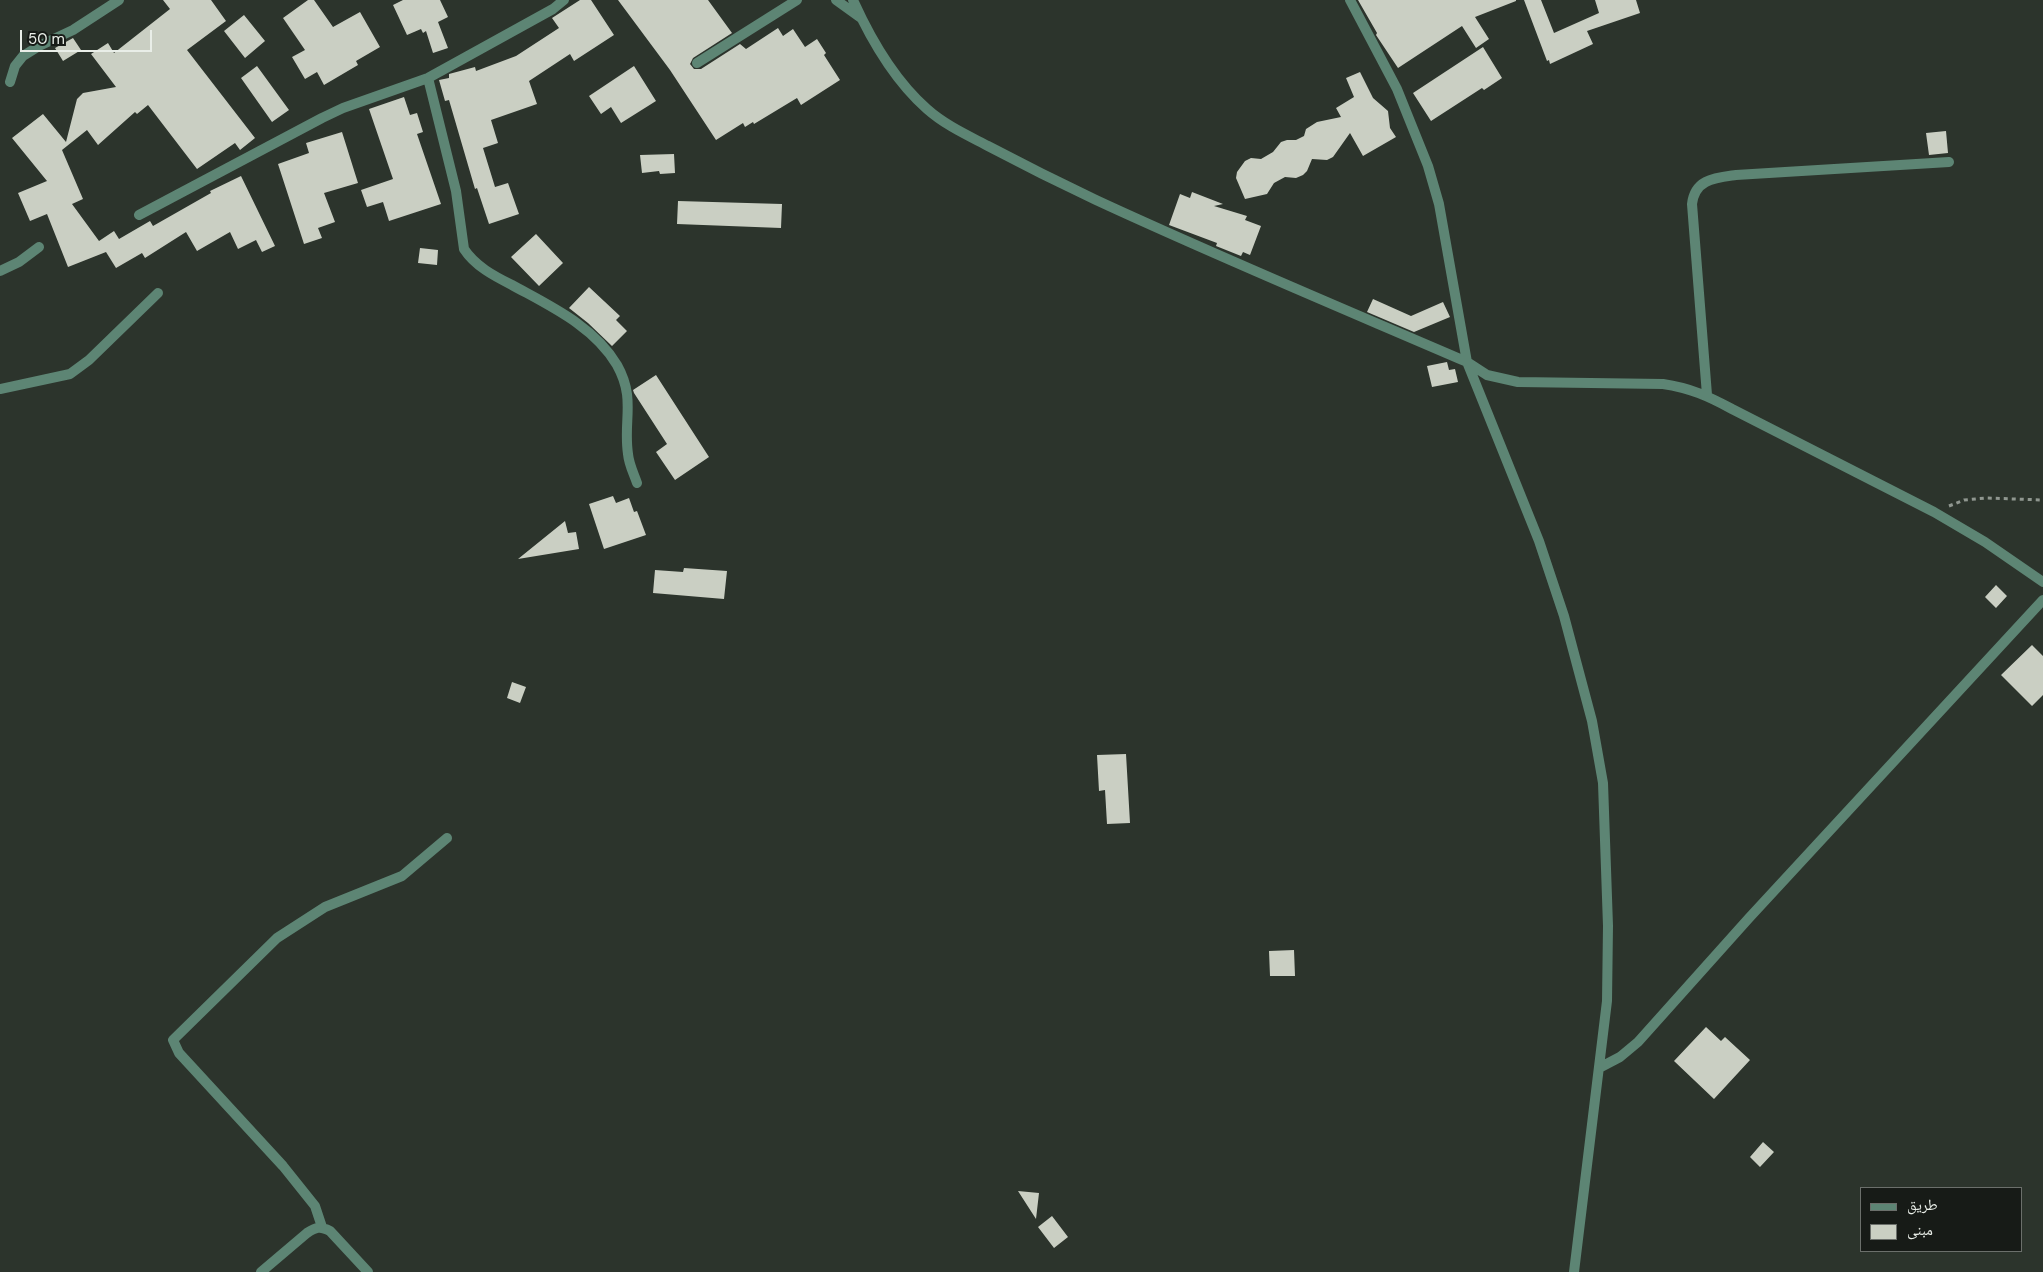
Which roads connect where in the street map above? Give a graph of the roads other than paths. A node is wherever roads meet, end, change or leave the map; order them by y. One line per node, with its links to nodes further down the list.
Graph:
1 (119, 0): 10 (street)
2 (564, 0): 9 (street)
3 (796, 0): 8 (street)
4 (836, 0): 7 (street)
5 (854, 0): 7 (street)
6 (1350, 0): 16 (street)
7 (862, 19): 16 (street)
8 (696, 63)
9 (428, 78): 12 (street); 19 (street)
10 (10, 82)
11 (1949, 162): 18 (street)
12 (139, 215)
13 (39, 247): 14 (street)
14 (0, 271)
15 (158, 293): 17 (street)
16 (1467, 362): 18 (street); 23 (street)
17 (0, 389)
18 (1708, 395): 20 (street)
19 (637, 483)
20 (2043, 582)
21 (2043, 600): 23 (street)
22 (447, 838): 24 (street)
23 (1599, 1068): 27 (street)
24 (322, 1227): 25 (street); 26 (street)
25 (261, 1272)
26 (368, 1272)
27 (1574, 1272)

